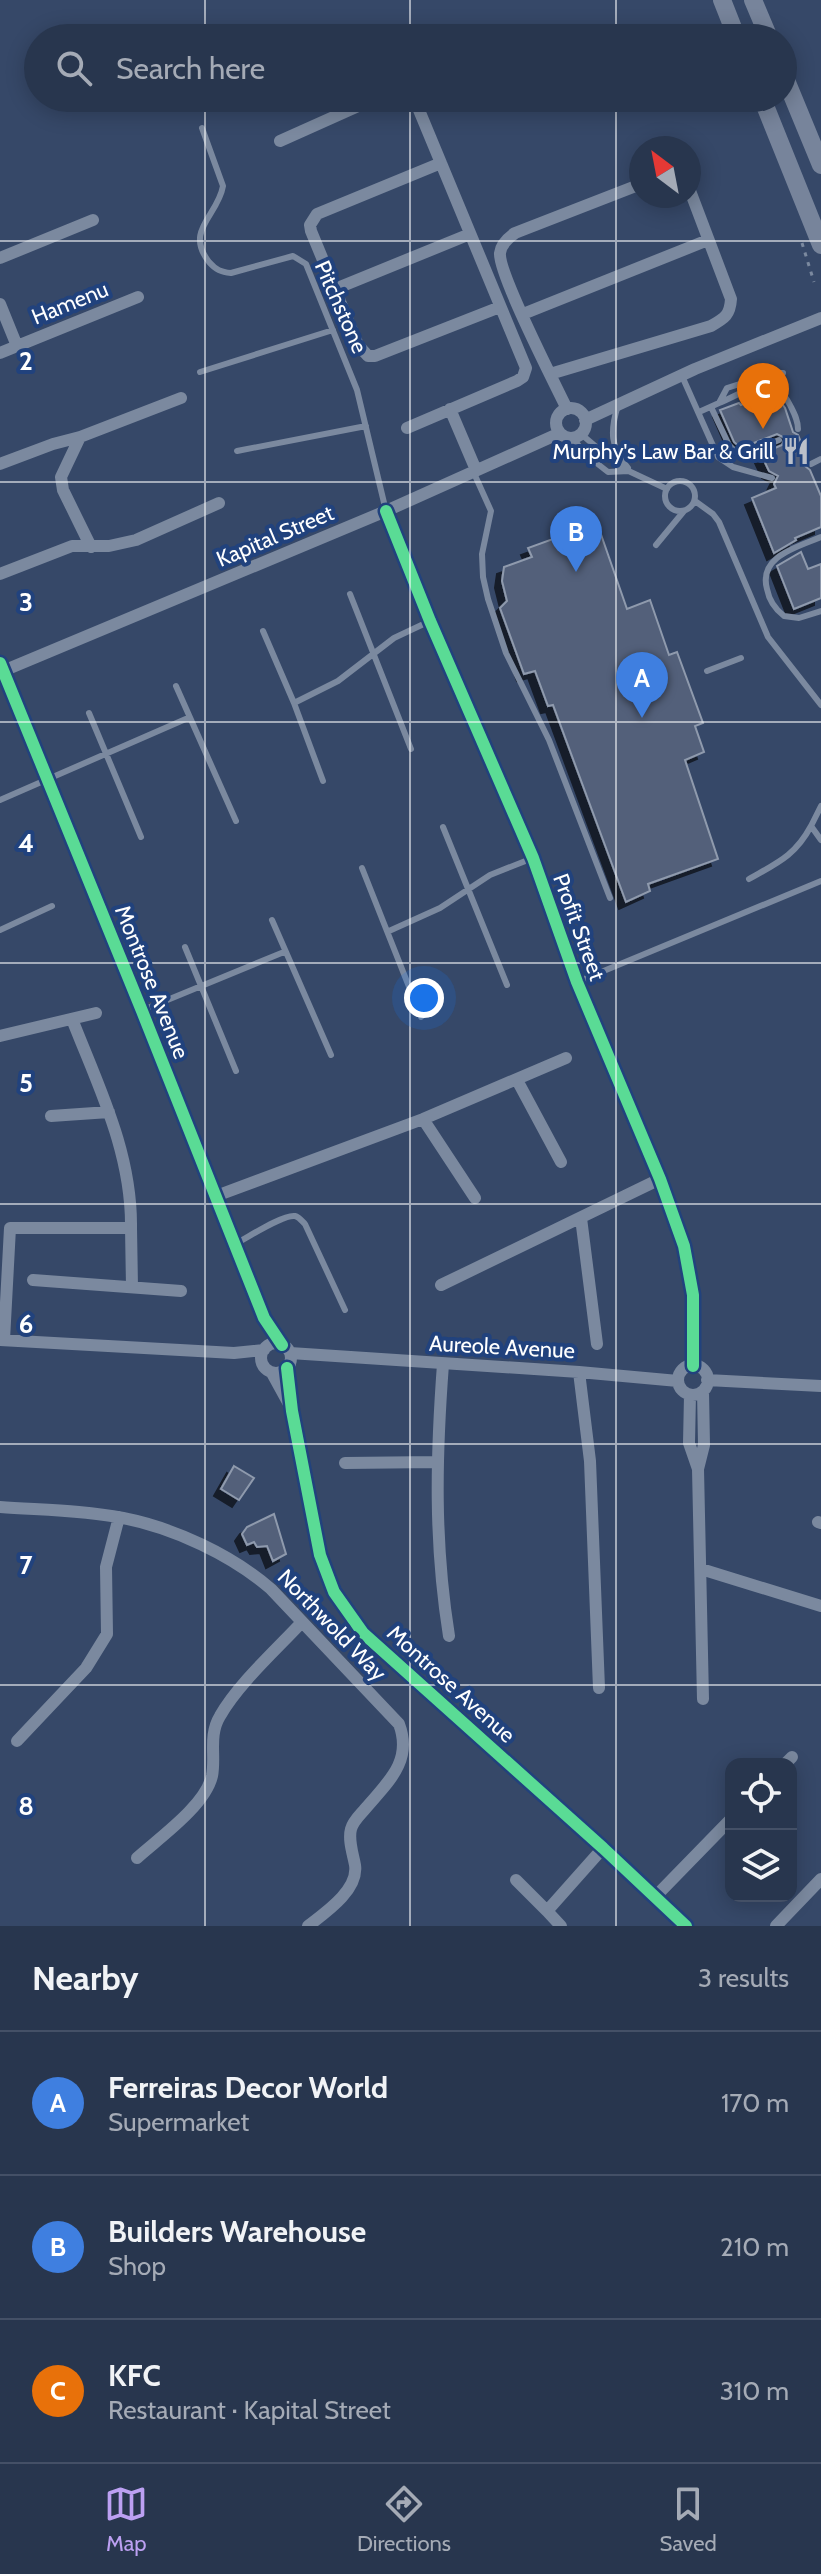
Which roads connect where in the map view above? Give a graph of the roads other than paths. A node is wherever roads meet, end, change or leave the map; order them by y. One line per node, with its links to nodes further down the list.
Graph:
1 (722, 0): 3 (main road)
2 (753, 0): 4 (main road)
3 (731, 24)
4 (763, 24)
5 (797, 107): 12 (main road)
6 (345, 112): 10 (street)
7 (420, 112): 11 (street)
8 (768, 112): 18 (main road)
9 (202, 128): 26 (lane, Pitchstone)
10 (280, 141)
11 (441, 163): 16 (street); 20 (street)
12 (821, 165)
13 (629, 189): 24 (street)
14 (696, 208): 17 (street)
15 (93, 220): 19 (street)
16 (470, 234): 20 (street); 23 (street)
17 (708, 240): 24 (street); 32 (street)
18 (821, 245)
19 (0, 258)
20 (335, 289): 23 (street)
21 (138, 297): 27 (street, Hamenu)
22 (0, 304): 27 (street, Hamenu)
23 (500, 307): 36 (street)
24 (523, 314): 32 (street)
25 (821, 318): 31 (street)
26 (333, 330): 29 (lane); 40 (lane, Pitchstone)
27 (17, 346): 28 (street, Hamenu)
28 (0, 353)
29 (200, 372)
30 (783, 373): 35 (lane)
31 (682, 376): 34 (street); 38 (lane)
32 (552, 378): 37 (street)
33 (181, 398): 45 (street)
34 (618, 405): 39 (street); 52 (lane)
35 (715, 405): 38 (lane); 42 (lane); 46 (lane)
36 (450, 409): 41 (street); 51 (street)
37 (567, 409): 39 (street); 43 (street)
38 (699, 412): 53 (lane)
39 (585, 420): 44 (street)
40 (366, 426): 47 (lane); 57 (lane, Pitchstone)
41 (407, 428)
42 (798, 429)
43 (560, 433): 44 (street); 51 (street, Kapital Street)
44 (577, 436): 52 (lane); 52 (lane)
45 (80, 437): 49 (street); 61 (street)
46 (779, 440)
47 (237, 451)
48 (821, 459): 50 (lane)
49 (0, 464)
50 (811, 464)
51 (474, 471): 57 (street, Kapital Street); 92 (lane)
52 (630, 471): 54 (lane)
53 (772, 478)
54 (667, 489): 55 (lane); 58 (lane)
55 (695, 501): 58 (lane); 73 (lane)
56 (219, 503): 61 (street)
57 (386, 511): 65 (street, Profit Street); 69 (street, Kapital Street)
58 (684, 511): 60 (lane)
59 (821, 537): 64 (lane)
60 (656, 545)
61 (91, 547): 62 (street)
62 (0, 574)
63 (350, 594): 67 (lane)
64 (821, 611)
65 (430, 621): 67 (lane); 87 (street, Profit Street)
66 (263, 631): 72 (lane)
67 (373, 653): 72 (lane); 76 (lane)
68 (741, 658): 70 (lane)
69 (2, 667): 78 (street, Montrose Avenue)
70 (707, 671)
71 (176, 686): 75 (lane)
72 (294, 703): 79 (lane)
73 (821, 705)
74 (89, 713): 77 (lane)
75 (188, 718): 77 (lane); 82 (lane)
76 (411, 749)
77 (105, 753): 78 (lane); 85 (lane)
78 (48, 778): 80 (lane); 102 (street, Montrose Avenue)
79 (323, 781)
80 (0, 800)
81 (821, 806): 83 (lane)
82 (236, 821)
83 (811, 826): 86 (lane); 89 (lane)
84 (443, 827): 91 (lane)
85 (141, 837)
86 (821, 840)
87 (533, 858): 91 (lane); 99 (street, Profit Street)
88 (362, 868): 96 (lane)
89 (749, 879)
90 (821, 881): 99 (lane)
91 (467, 889): 96 (lane); 100 (lane)
92 (610, 898)
93 (52, 906): 95 (lane)
94 (272, 920): 98 (lane)
95 (0, 930)
96 (389, 931): 104 (lane)
97 (185, 947): 101 (lane)
98 (284, 952): 101 (lane); 107 (lane)
99 (577, 982): 115 (street, Profit Street)
100 (507, 985)
101 (201, 986): 102 (lane); 109 (lane)
102 (142, 1011): 116 (street, Montrose Avenue)
103 (96, 1013): 105 (street)
104 (421, 1017)
105 (72, 1019): 106 (street); 111 (street)
106 (0, 1036)
107 (331, 1055)
108 (566, 1058): 110 (street)
109 (236, 1071)
110 (517, 1080): 113 (street); 114 (street)
111 (109, 1112): 112 (street); 119 (street)
112 (51, 1116)
113 (423, 1119): 116 (street); 117 (street)
114 (561, 1162)
115 (660, 1179): 118 (street); 131 (street, Profit Street)
116 (216, 1196): 120 (street, Montrose Avenue)
117 (475, 1198)
118 (581, 1218): 123 (street); 128 (street)
119 (131, 1228): 121 (street); 124 (street)
120 (235, 1244): 126 (lane); 129 (street, Montrose Avenue)
121 (3, 1275): 127 (street)
122 (33, 1280): 124 (street)
123 (441, 1285)
124 (132, 1287): 125 (street)
125 (181, 1291)
126 (345, 1310)
127 (2, 1340): 129 (street, Aureole Avenue)
128 (597, 1344)
129 (278, 1355): 130 (street, Aureole Avenue); 137 (street, Montrose Avenue); 137 (street, Montrose Avenue)
130 (443, 1364): 132 (street, Aureole Avenue); 138 (street)
131 (693, 1366): 133 (street); 134 (street)
132 (579, 1372): 133 (street, Aureole Avenue); 147 (street)
133 (678, 1381): 136 (street)
134 (705, 1385): 135 (street); 136 (street); 140 (street)
135 (821, 1386)
136 (690, 1395): 140 (street)
137 (292, 1411): 151 (street, Montrose Avenue)
138 (436, 1462): 139 (street); 146 (street)
139 (345, 1463)
140 (698, 1469): 143 (street)
141 (0, 1507): 142 (street, Northwold Way)
142 (119, 1517): 145 (street, Northwold Way); 149 (street)
143 (701, 1569): 144 (street); 148 (street)
144 (821, 1606)
145 (302, 1622): 152 (street); 157 (street, Northwold Way)
146 (449, 1636)
147 (599, 1688)
148 (703, 1699)
149 (17, 1741)
150 (725, 1825): 155 (street)
151 (603, 1848): 155 (street, Montrose Avenue); 156 (street)
152 (137, 1858)
153 (821, 1879): 160 (street)
154 (516, 1880): 156 (street)
155 (655, 1897): 159 (street, Montrose Avenue)
156 (547, 1911): 158 (street)
157 (308, 1926)
158 (561, 1926)
159 (686, 1926)
160 (776, 1926)

